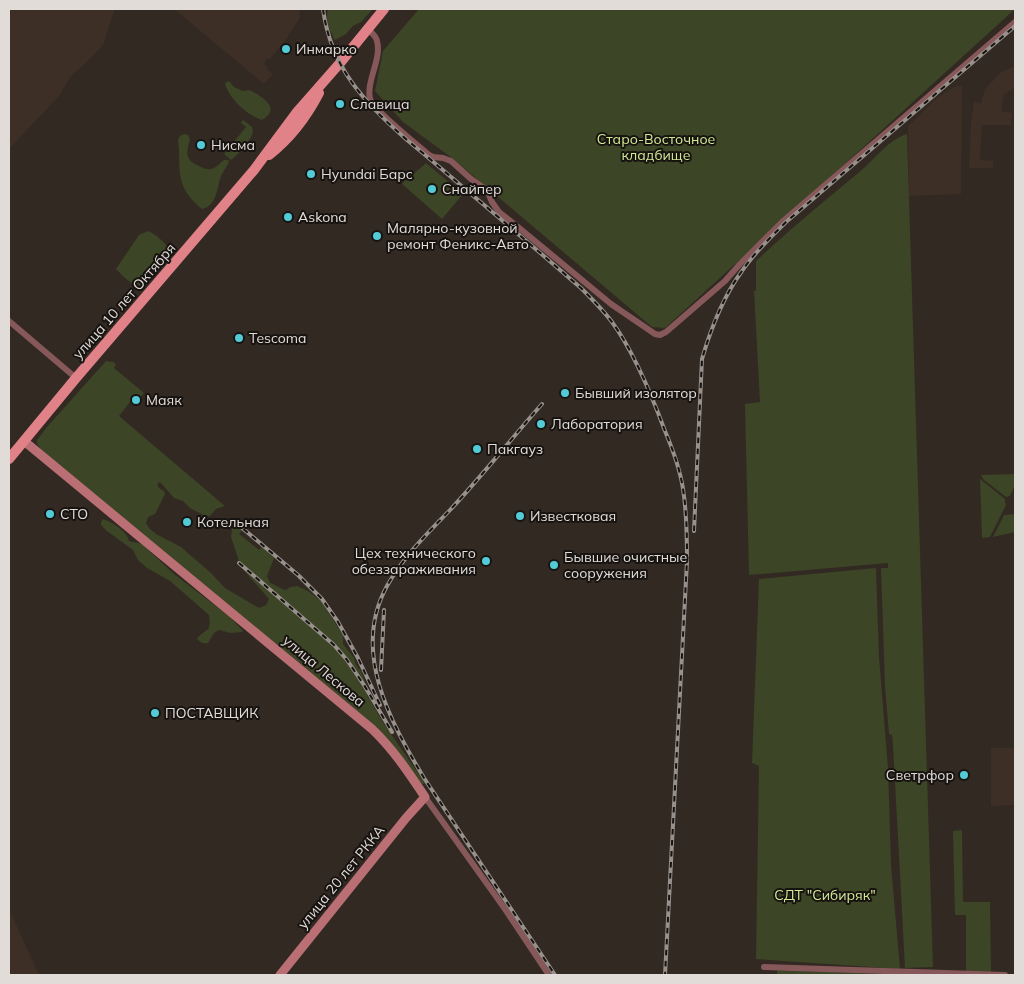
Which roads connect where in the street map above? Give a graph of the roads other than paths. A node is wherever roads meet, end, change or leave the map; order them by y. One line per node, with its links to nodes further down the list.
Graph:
1 (384, 9): 3 (main road, улица 10 лет Октября)
2 (1015, 22): 3 (street)
3 (368, 29): 5 (main road, улица 10 лет Октября)
4 (9, 321): 5 (street)
5 (76, 378): 6 (main road, улица 10 лет Октября)
6 (24, 441): 7 (main road, улица 10 лет Октября); 8 (main road, улица Лескова)
7 (9, 459)
8 (425, 797): 10 (main road, улица 20 лет РККА); 11 (street, улица Лескова)
9 (764, 967): 12 (street)
10 (280, 975)
11 (549, 975)
12 (1005, 975)

